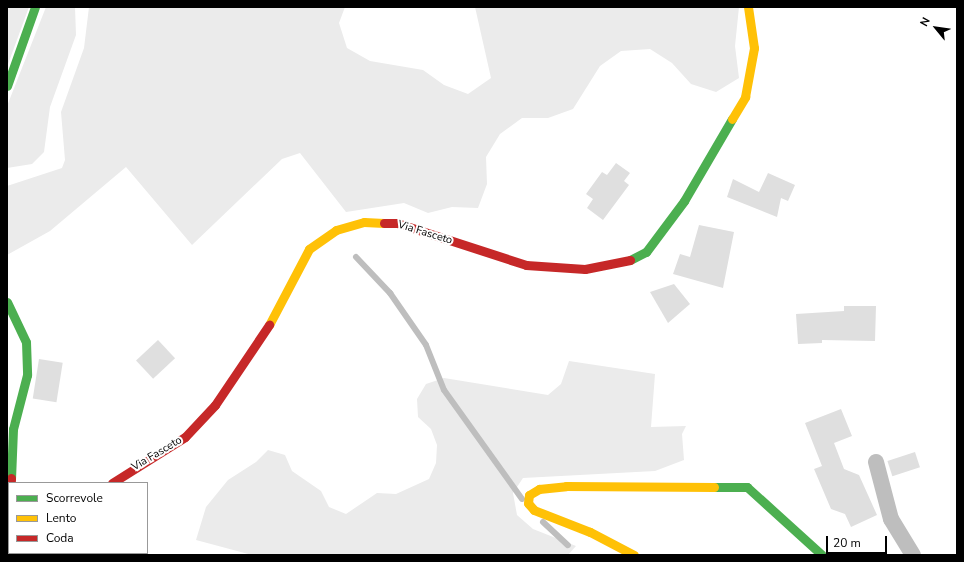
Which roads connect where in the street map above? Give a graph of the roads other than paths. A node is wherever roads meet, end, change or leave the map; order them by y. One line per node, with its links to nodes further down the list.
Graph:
1 (35, 7): 3 (street)
2 (748, 7): 7 (street, Via Fasceto)
3 (7, 86)
4 (7, 302): 6 (street)
5 (876, 462): 12 (street)
6 (10, 482)
7 (114, 482)
8 (8, 534): 9 (street)
9 (7, 555)
10 (634, 555): 11 (street)
11 (822, 555)
12 (913, 555)

